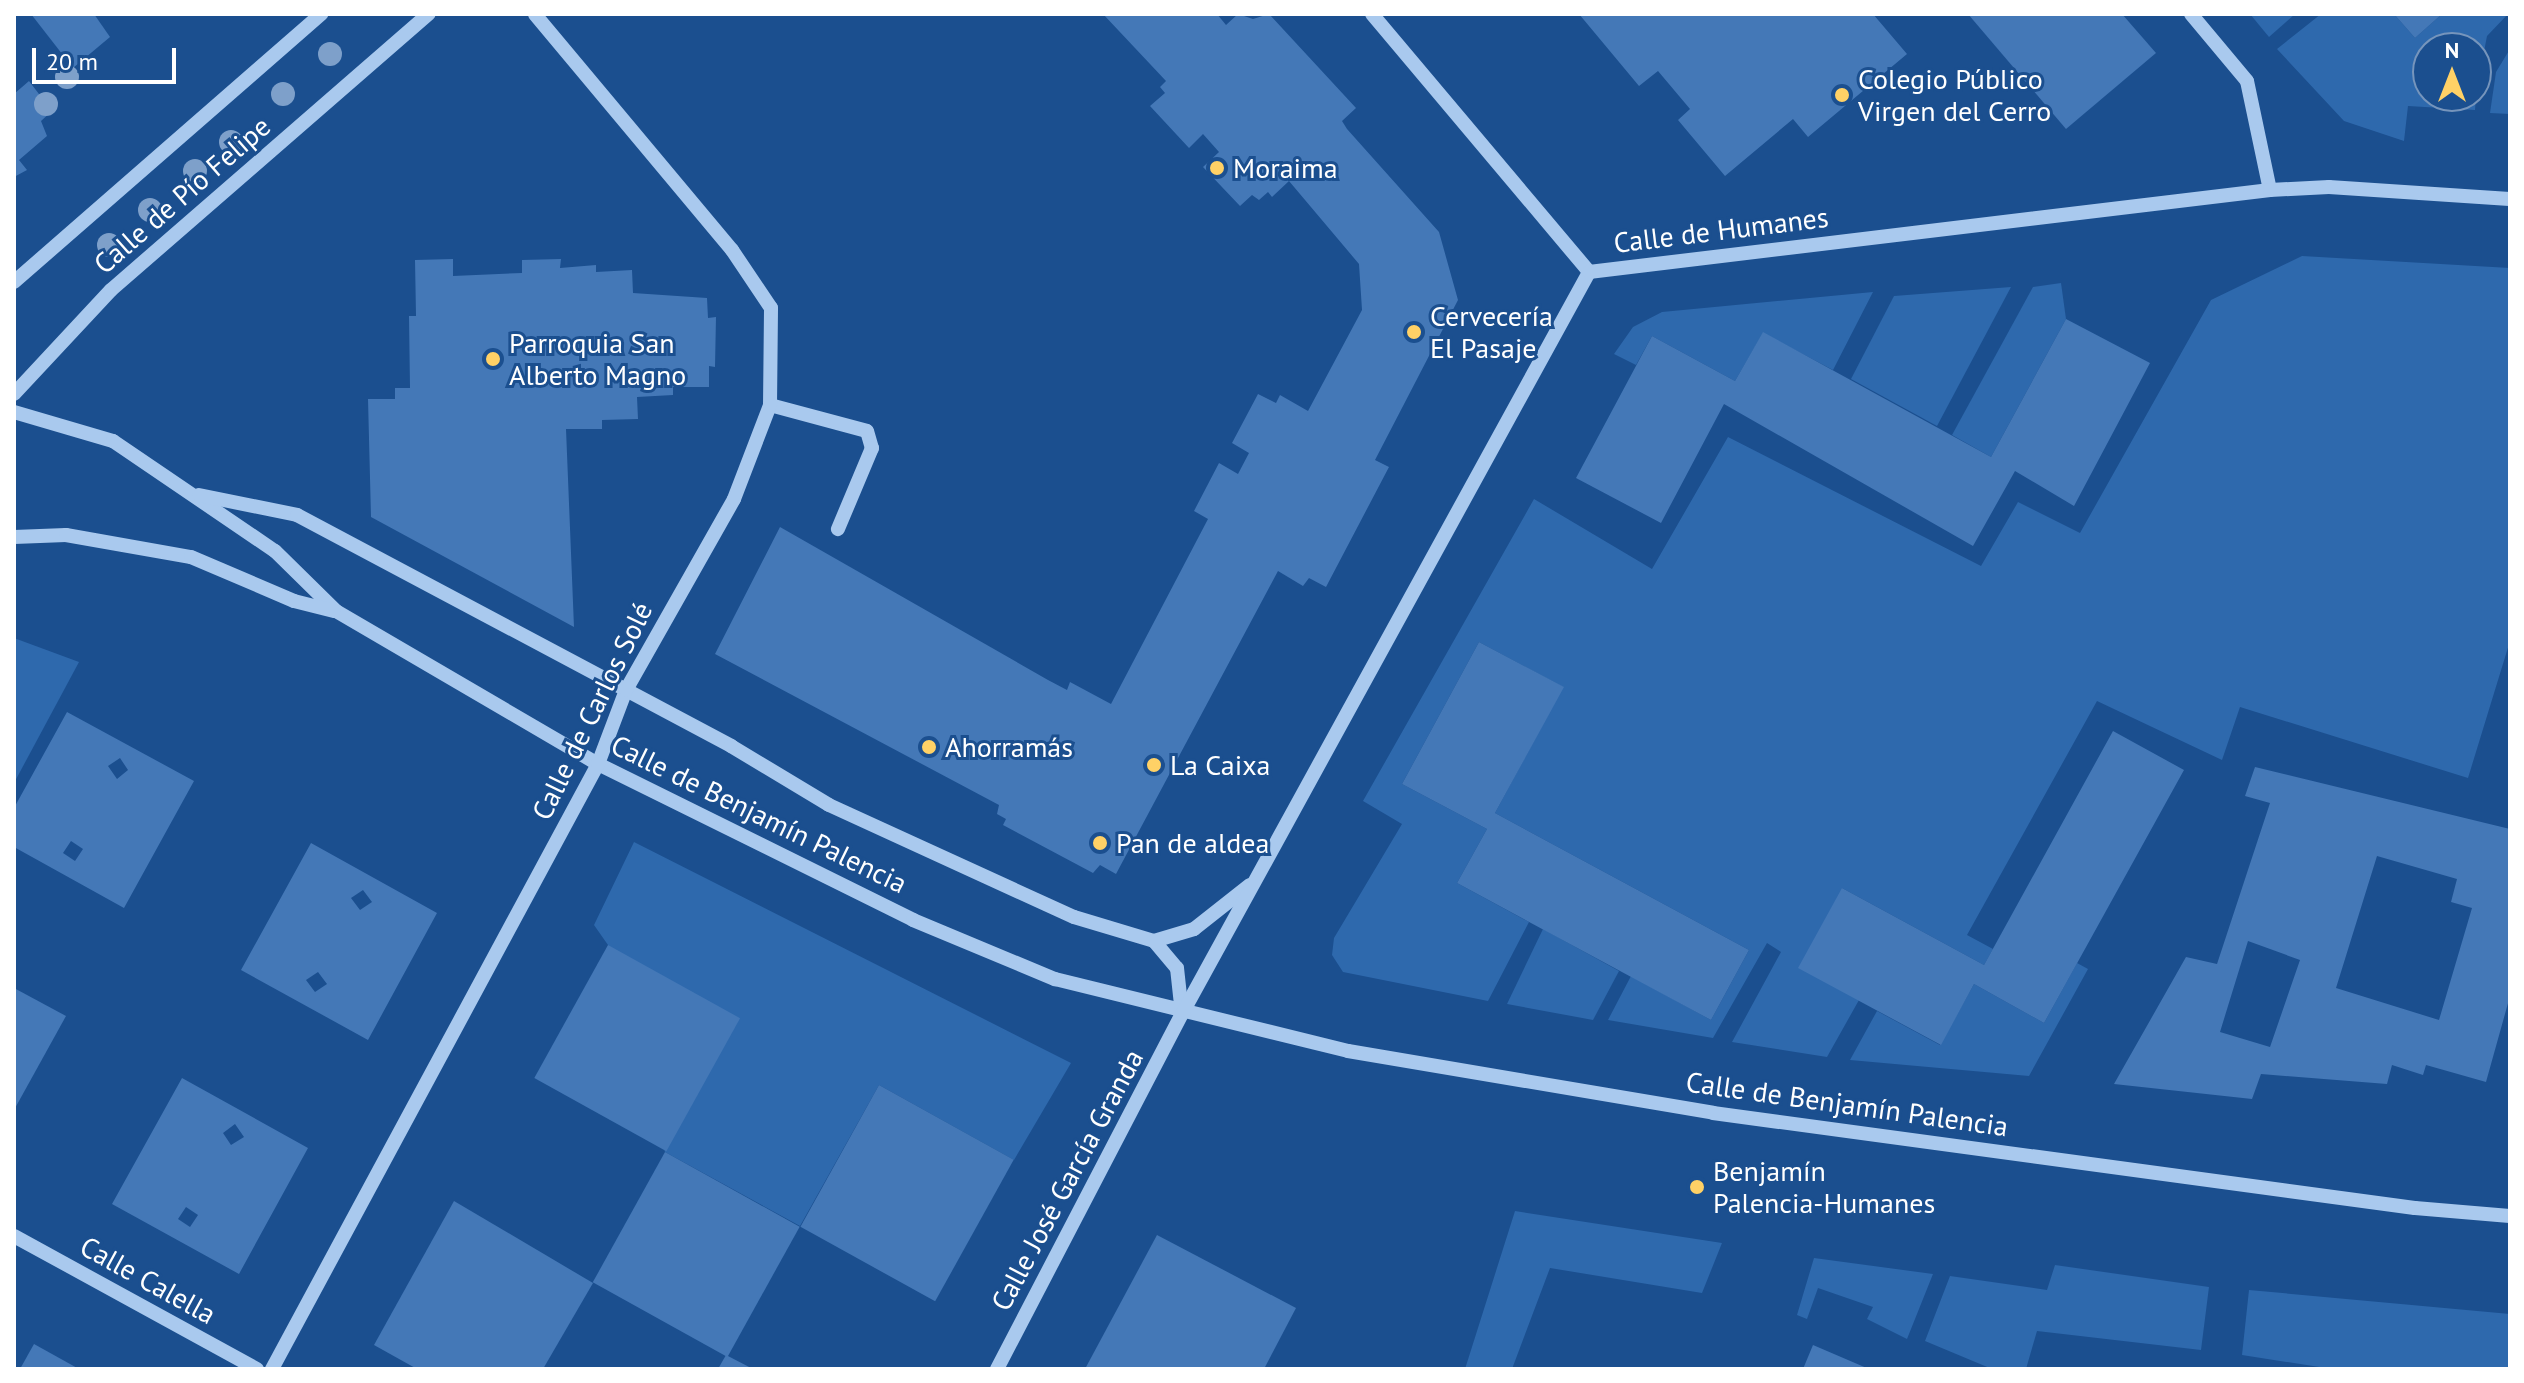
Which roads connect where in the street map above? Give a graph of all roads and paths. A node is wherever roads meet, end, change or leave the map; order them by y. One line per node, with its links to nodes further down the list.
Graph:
1 (321, 14): 9 (street, Calle de Pío Felipe)
2 (429, 14): 10 (street, Calle de Pío Felipe)
3 (535, 14): 11 (street, Calle de Carlos Solé)
4 (1372, 14): 8 (street)
5 (2191, 14): 6 (street)
6 (2270, 190): 7 (street, Calle de Humanes); 8 (street, Calle de Humanes)
7 (2510, 199)
8 (1589, 272): 19 (street, Calle de Humanes)
9 (14, 282)
10 (14, 394)
11 (770, 405): 14 (street); 17 (street, Calle de Carlos Solé)
12 (14, 412): 13 (street, Calle de Benjamín Palencia)
13 (191, 493): 16 (street, Calle de Benjamín Palencia); 17 (street, Calle de Benjamín Palencia)
14 (838, 529)
15 (14, 537): 16 (street, Calle de Benjamín Palencia)
16 (336, 611): 18 (street, Calle de Benjamín Palencia)
17 (626, 690): 18 (street, Calle de Carlos Solé); 20 (street, Calle de Benjamín Palencia)
18 (598, 764): 21 (street, Calle de Benjamín Palencia); 25 (street, Calle de Carlos Solé)
19 (1256, 880): 20 (street); 21 (street, Calle de Humanes)
20 (1154, 941): 21 (street)
21 (1182, 1014): 22 (street, Calle de Benjamín Palencia); 26 (street, Calle José García Granda)
22 (2510, 1216)
23 (14, 1236): 24 (street, Calle Calella)
24 (257, 1369)
25 (272, 1369)
26 (997, 1369)

